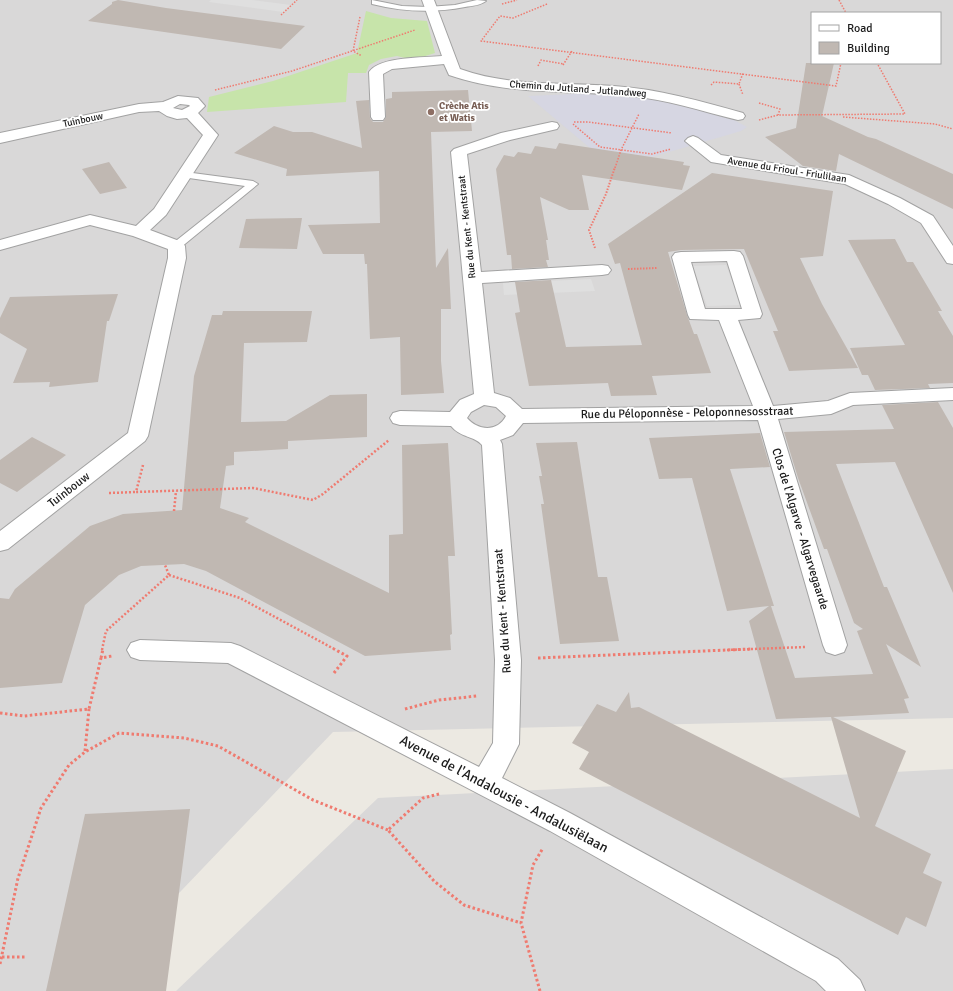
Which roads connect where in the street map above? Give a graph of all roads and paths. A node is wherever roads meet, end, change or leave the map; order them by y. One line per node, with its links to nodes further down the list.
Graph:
1 (297, 0): 9 (path)
2 (840, 0): 7 (path)
3 (482, 1): 6 (lane)
4 (375, 2): 6 (lane)
5 (547, 4): 12 (path)
6 (431, 12): 10 (path); 11 (street, Chemin du Jutland - Jutlandweg)
7 (846, 12)
8 (360, 14): 10 (path)
9 (281, 15)
10 (353, 51): 13 (path); 16 (path)
11 (448, 60): 13 (street); 14 (street, Chemin du Jutland - Jutlandweg)
12 (841, 64)
13 (381, 68): 21 (street)
14 (648, 94): 19 (street, Chemin du Jutland - Jutlandweg); 24 (path)
15 (756, 102): 18 (path)
16 (191, 107): 26 (street, Tuinbouw); 28 (street)
17 (900, 114): 22 (path)
18 (778, 115)
19 (738, 116)
20 (841, 116): 22 (path)
21 (378, 118)
22 (904, 122): 25 (path)
23 (552, 126): 24 (path); 35 (street, Rue du Kent - Kentstraat)
24 (633, 129): 27 (path); 34 (path)
25 (953, 129)
26 (0, 138)
27 (693, 141): 32 (street, Avenue du Frioul - Friulilaan)
28 (185, 175): 29 (street); 31 (lane)
29 (139, 232): 30 (street); 31 (street)
30 (0, 245)
31 (176, 246): 43 (street)
32 (953, 259)
33 (684, 267): 34 (path); 36 (street); 36 (street)
34 (602, 270): 35 (street)
35 (473, 278): 38 (street, Rue du Kent - Kentstraat)
36 (726, 314): 39 (street, Clos de l'Algarve - Algarvegaarde)
37 (953, 394): 39 (street, Rue du Péloponnèse - Peloponnesosstraat)
38 (484, 398): 40 (street); 42 (street)
39 (766, 413): 40 (street, Rue du Péloponnèse - Peloponnesosstraat); 50 (street, Clos de l'Algarve - Algarvegaarde)
40 (516, 416): 44 (street)
41 (400, 418): 42 (street); 45 (path)
42 (457, 419): 44 (street)
43 (138, 436): 45 (path); 47 (street, Tuinbouw)
44 (486, 436): 53 (street, Rue du Kent - Kentstraat)
45 (176, 491): 46 (path)
46 (174, 511)
47 (0, 543)
48 (165, 565): 49 (path)
49 (169, 575): 52 (path); 54 (path)
50 (835, 646): 53 (path)
51 (140, 650): 52 (path); 54 (street, Avenue de l'Andalousie - Andalusiëlaan)
52 (101, 658): 56 (path)
53 (508, 660): 55 (street, Rue du Kent - Kentstraat)
54 (316, 696): 58 (street, Avenue de l'Andalousie - Andalusiëlaan)
55 (507, 697): 58 (path); 60 (street, Rue du Kent - Kentstraat)
56 (89, 709): 57 (path); 59 (path)
57 (0, 713)
58 (385, 732): 60 (street, Avenue de l'Andalousie - Andalusiëlaan)
59 (85, 752): 62 (path); 65 (path)
60 (485, 783): 61 (street, Avenue de l'Andalousie - Andalusiëlaan); 62 (path)
61 (560, 822): 63 (path); 68 (street, Avenue de l'Andalousie - Andalusiëlaan)
62 (388, 830): 63 (path)
63 (521, 923): 67 (path)
64 (25, 956): 65 (path)
65 (2, 957): 66 (path)
66 (0, 964)
67 (540, 991)
68 (848, 991)

